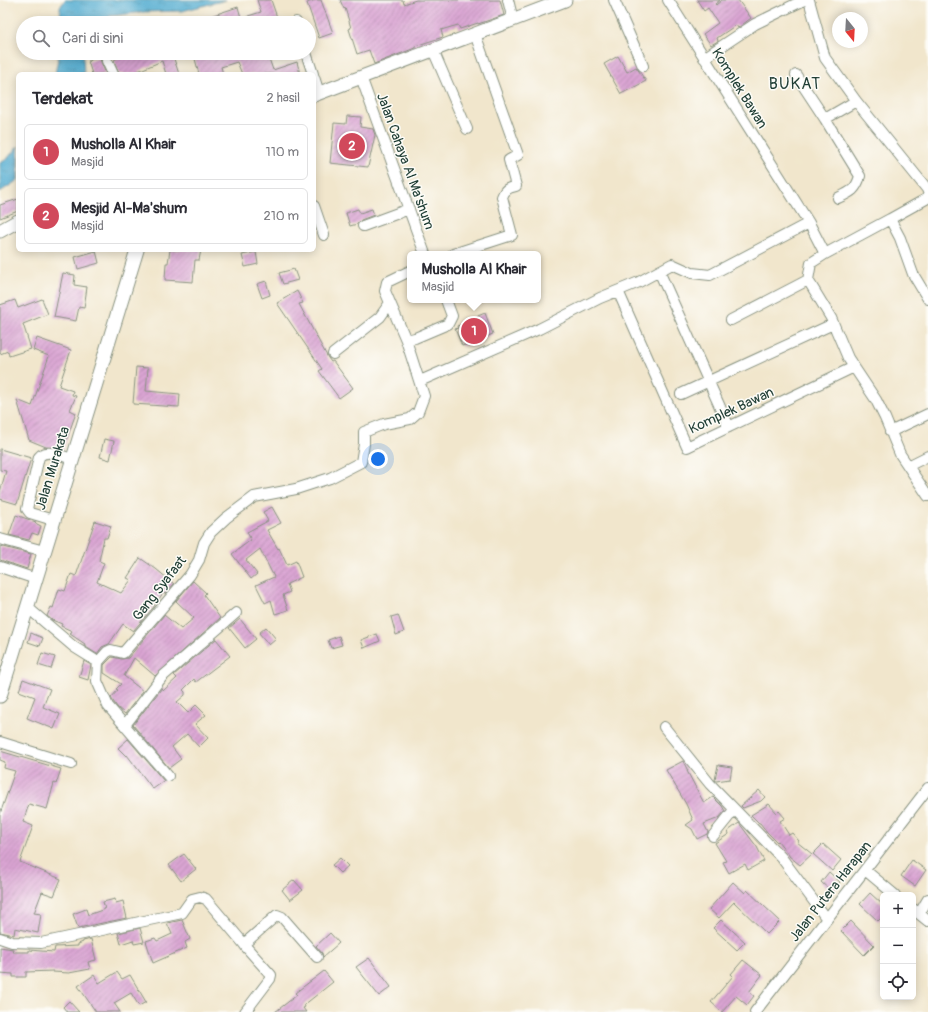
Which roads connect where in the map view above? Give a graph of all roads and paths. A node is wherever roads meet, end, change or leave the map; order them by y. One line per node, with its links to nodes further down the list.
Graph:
1 (508, 0): 7 (street)
2 (565, 0): 7 (main road)
3 (614, 0): 13 (street)
4 (668, 0): 10 (street, Komplek Bawan)
5 (804, 0): 10 (street)
6 (809, 0): 19 (street)
7 (513, 20): 8 (main road)
8 (474, 34): 9 (main road); 34 (street)
9 (433, 50): 17 (main road); 21 (street)
10 (704, 58): 29 (street, Komplek Bawan)
11 (308, 60): 15 (street)
12 (107, 61): 14 (street)
13 (643, 66)
14 (112, 72)
15 (312, 72)
16 (796, 75): 20 (street)
17 (362, 77): 18 (main road); 25 (street, Jalan Cahaya Al Ma'shum)
18 (317, 94)
19 (856, 101): 20 (street); 22 (street)
20 (825, 119): 24 (street)
21 (467, 129)
22 (928, 192)
23 (928, 196): 27 (street)
24 (838, 198)
25 (409, 210): 30 (street); 33 (street, Jalan Cahaya Al Ma'shum)
26 (316, 212): 32 (street)
27 (890, 219): 36 (street); 41 (street)
28 (16, 222): 31 (main road)
29 (809, 223): 36 (street, Komplek Bawan); 37 (street)
30 (363, 226)
31 (0, 231)
32 (324, 235)
33 (423, 251)
34 (461, 251)
35 (135, 252): 56 (main road, Jalan Murakata)
36 (825, 254): 39 (street)
37 (659, 271): 40 (street); 50 (street)
38 (407, 272): 42 (street)
39 (808, 280): 44 (street); 45 (street)
40 (618, 291): 49 (street); 53 (street, Komplek Bawan)
41 (928, 299)
42 (390, 303): 46 (street); 47 (street)
43 (447, 303): 46 (street)
44 (731, 320)
45 (833, 324): 48 (street); 50 (street)
46 (406, 340): 49 (street)
47 (333, 354)
48 (854, 367): 53 (street, Komplek Bawan); 54 (street)
49 (420, 381): 66 (street, Gang Syafaat)
50 (708, 381): 51 (street); 53 (street)
51 (681, 394)
52 (928, 414): 54 (street)
53 (729, 427)
54 (890, 432): 57 (street)
55 (928, 456): 57 (street)
56 (72, 459): 59 (main road, Jalan Murakata); 59 (street)
57 (908, 466): 58 (street)
58 (928, 496)
59 (53, 520): 61 (main road, Jalan Murakata)
60 (0, 539): 61 (street)
61 (44, 551): 63 (main road, Jalan Murakata)
62 (0, 567): 63 (street)
63 (36, 578): 64 (main road, Jalan Murakata)
64 (27, 607): 66 (street); 67 (main road, Jalan Murakata)
65 (236, 613): 68 (street)
66 (98, 662): 68 (street)
67 (0, 695)
68 (124, 725): 72 (street)
69 (664, 727): 74 (street)
70 (0, 742): 71 (street)
71 (71, 764)
72 (168, 776)
73 (928, 788): 76 (street, Jalan Putera Harapan)
74 (734, 810): 75 (street); 80 (street)
75 (712, 836)
76 (865, 870): 77 (street); 80 (street, Jalan Putera Harapan)
77 (891, 892)
78 (928, 899): 79 (street)
79 (916, 911): 81 (street)
80 (827, 919): 86 (street, Jalan Putera Harapan)
81 (928, 921)
82 (0, 938): 83 (street)
83 (244, 944): 84 (street); 85 (street)
84 (317, 957)
85 (245, 1012)
86 (755, 1012)

